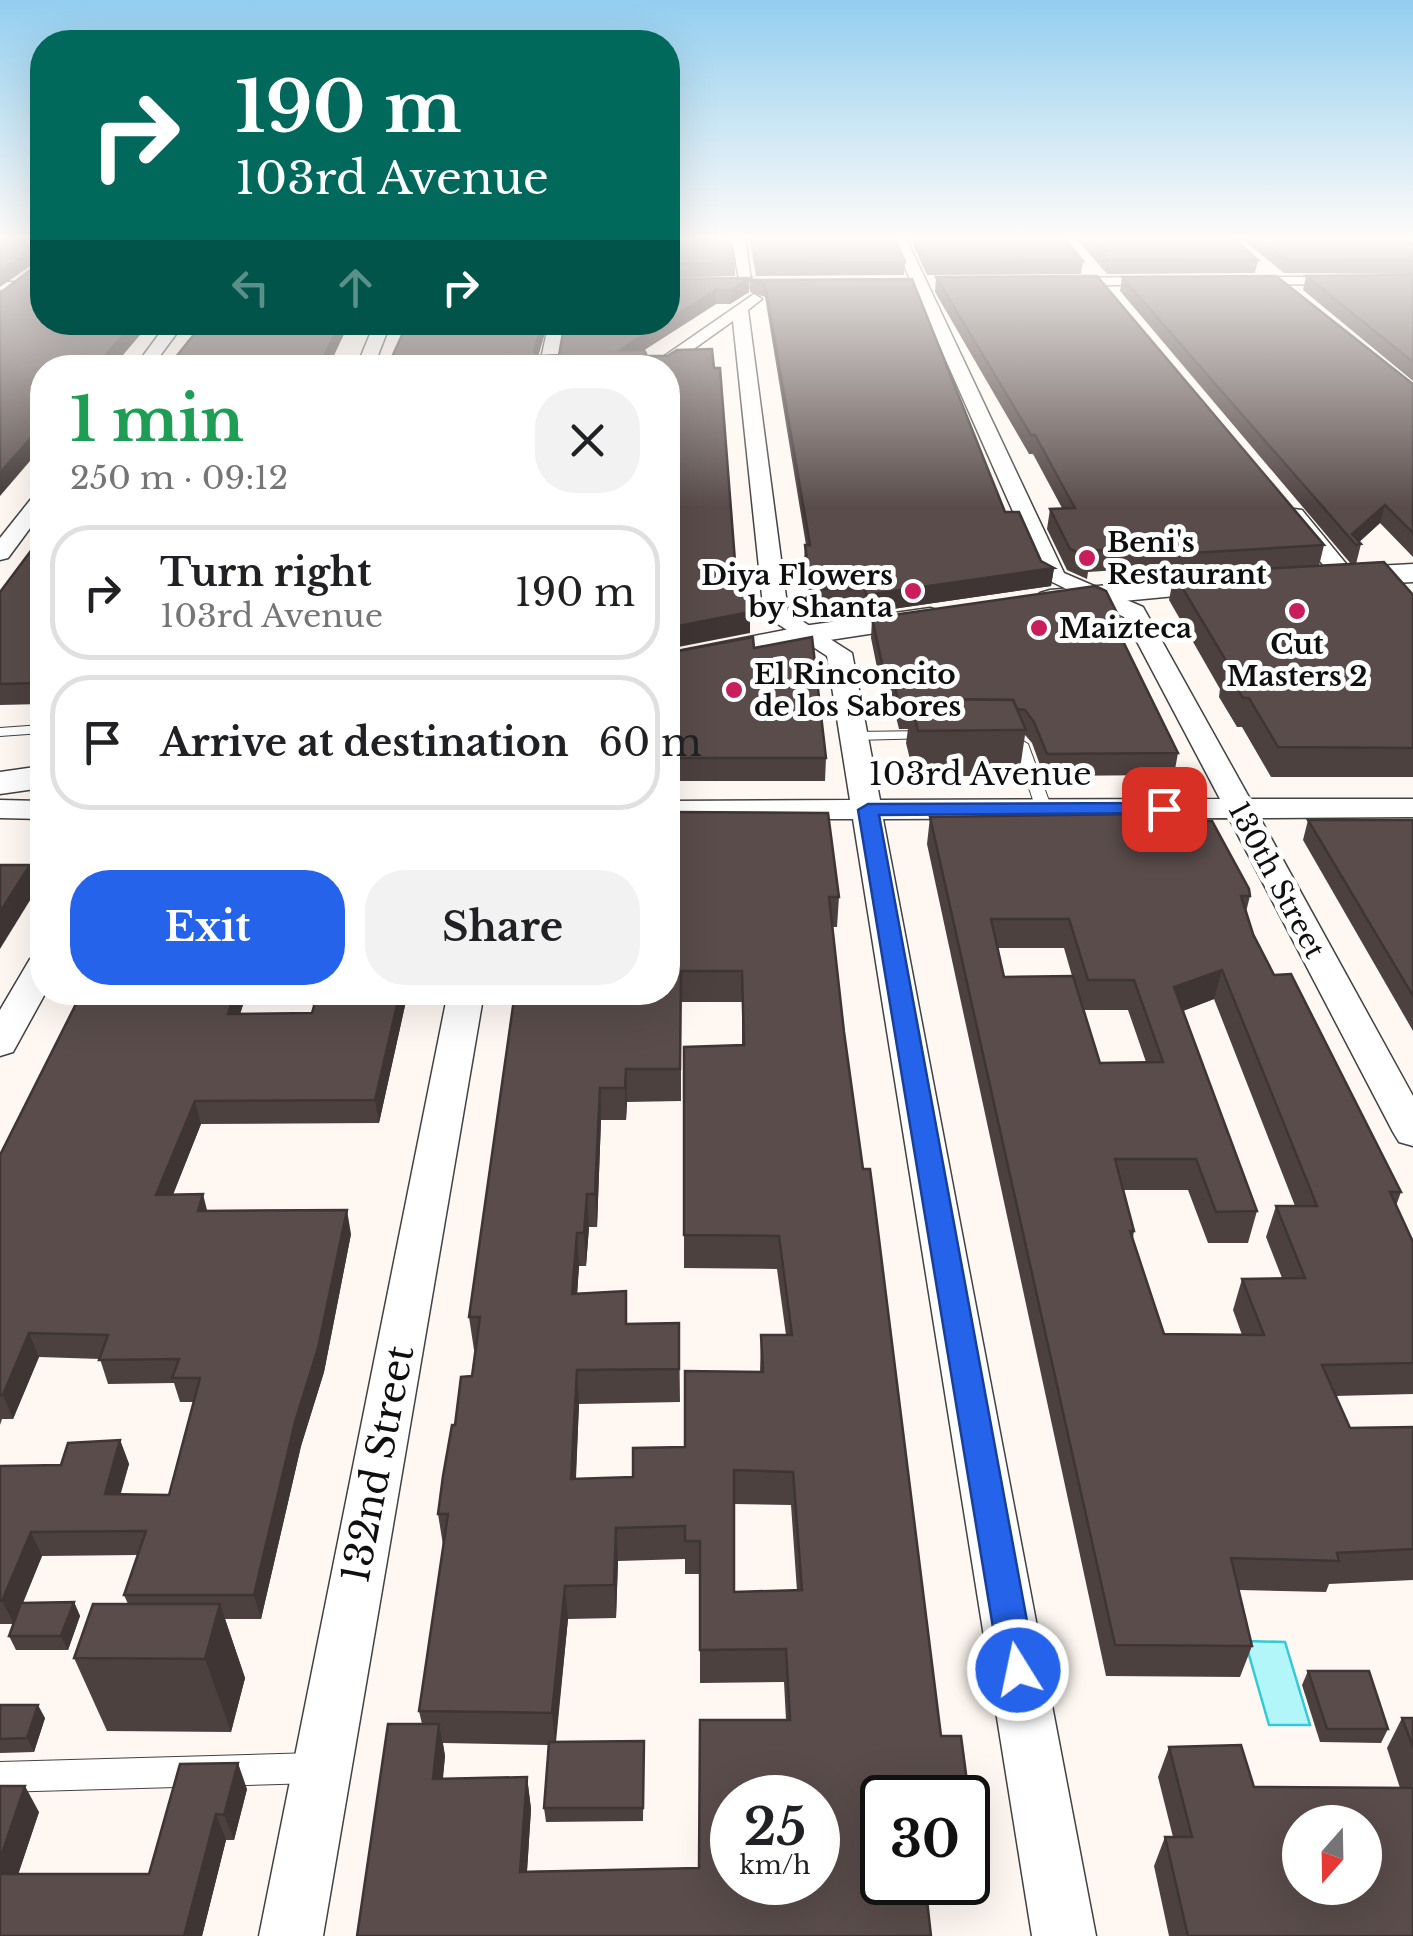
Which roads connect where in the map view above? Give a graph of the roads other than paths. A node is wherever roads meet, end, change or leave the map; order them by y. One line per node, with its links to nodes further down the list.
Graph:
1 (706, 326): 6 (street)
2 (753, 326): 17 (street)
3 (939, 326): 14 (street, 130th Street)
4 (167, 335): 5 (street)
5 (152, 355)
6 (671, 355)
7 (1286, 506): 10 (street)
8 (22, 523): 9 (street)
9 (0, 553)
10 (1344, 576): 11 (street); 12 (street)
11 (1306, 579)
12 (1408, 579)
13 (1266, 581): 14 (street)
14 (1096, 592): 15 (street); 29 (street, 130th Street)
15 (1027, 602)
16 (952, 613): 17 (street)
17 (810, 634): 18 (street); 23 (street)
18 (680, 660)
19 (30, 730): 20 (lane)
20 (0, 732)
21 (1000, 734): 28 (lane)
22 (948, 735): 23 (lane)
23 (854, 736): 32 (street)
24 (30, 779): 25 (street)
25 (0, 783)
26 (1413, 808): 29 (street, 103rd Avenue)
27 (0, 809): 30 (street)
28 (1044, 809): 29 (street, 103rd Avenue); 32 (street, 103rd Avenue)
29 (1238, 809): 36 (street, 130th Street)
30 (30, 810)
31 (680, 810): 32 (street, 103rd Avenue)
32 (868, 810): 40 (street)
33 (30, 988): 35 (street)
34 (464, 1005): 37 (street, 132nd Street)
35 (0, 1044)
36 (1413, 1132)
37 (322, 1767): 38 (lane); 39 (street, 132nd Street)
38 (0, 1777)
39 (291, 1936)
40 (1064, 1936)

